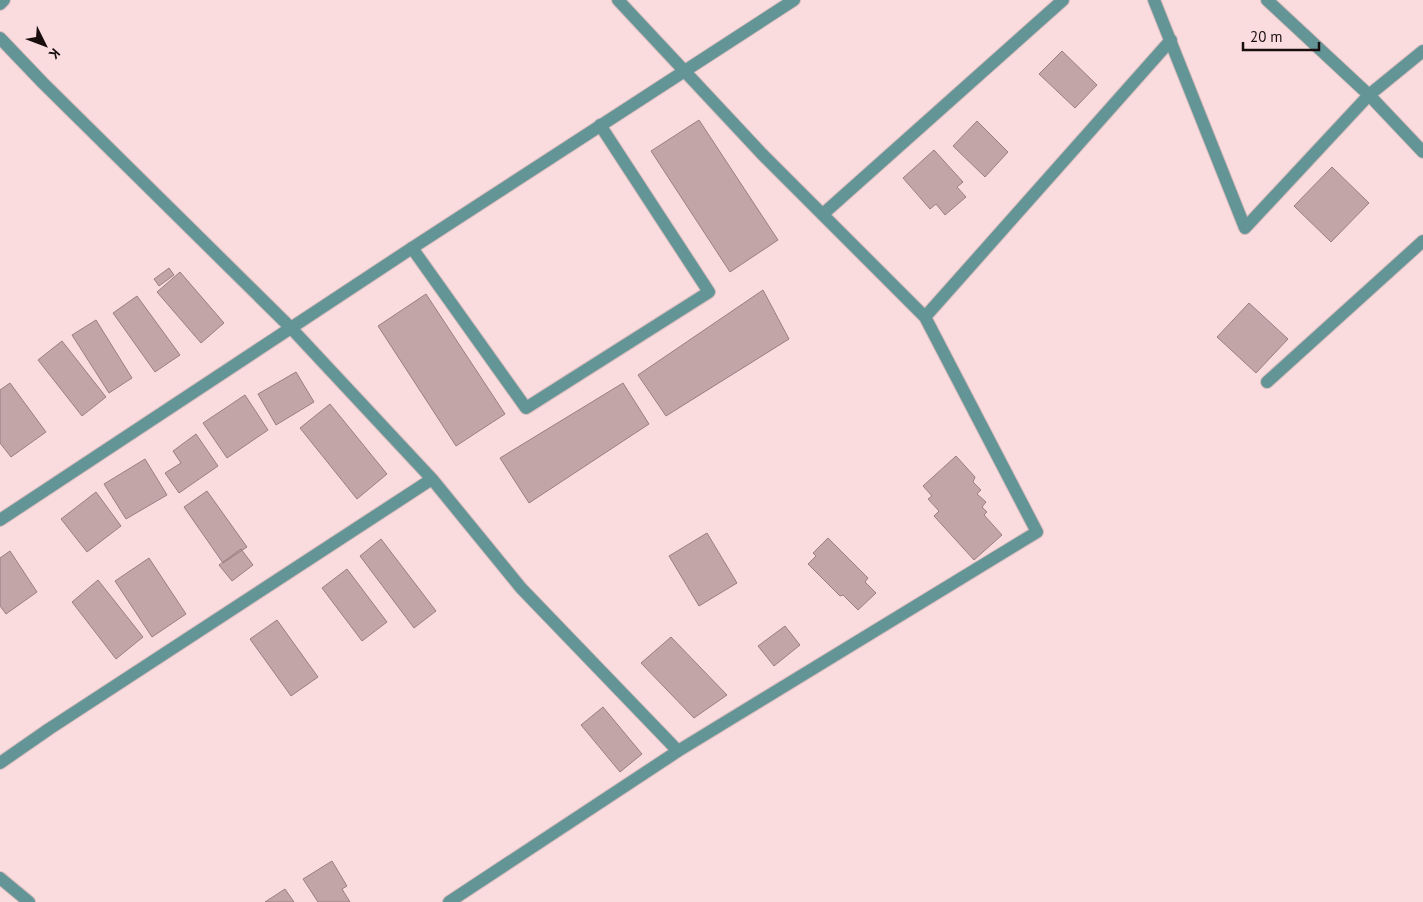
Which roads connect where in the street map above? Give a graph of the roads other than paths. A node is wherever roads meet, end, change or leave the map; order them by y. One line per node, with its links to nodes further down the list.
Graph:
1 (4, 0): 7 (street)
2 (618, 0): 11 (street)
3 (794, 0): 11 (street)
4 (1063, 0): 15 (street)
5 (1154, 0): 9 (street)
6 (1267, 0): 12 (street)
7 (0, 4)
8 (0, 38): 19 (street)
9 (1171, 40): 12 (street); 18 (street)
10 (1423, 51): 12 (street)
11 (683, 71): 13 (street); 15 (street)
12 (1369, 95): 14 (street)
13 (600, 125): 17 (street); 17 (street)
14 (1423, 152)
15 (823, 214): 18 (street)
16 (1423, 241): 20 (street)
17 (412, 248): 19 (street)
18 (925, 316): 23 (street)
19 (291, 328): 21 (street); 22 (street)
20 (1267, 382)
21 (432, 480): 23 (street); 24 (street)
22 (0, 520)
23 (678, 751): 27 (street)
24 (0, 763)
25 (0, 878): 26 (street)
26 (29, 902)
27 (449, 902)

